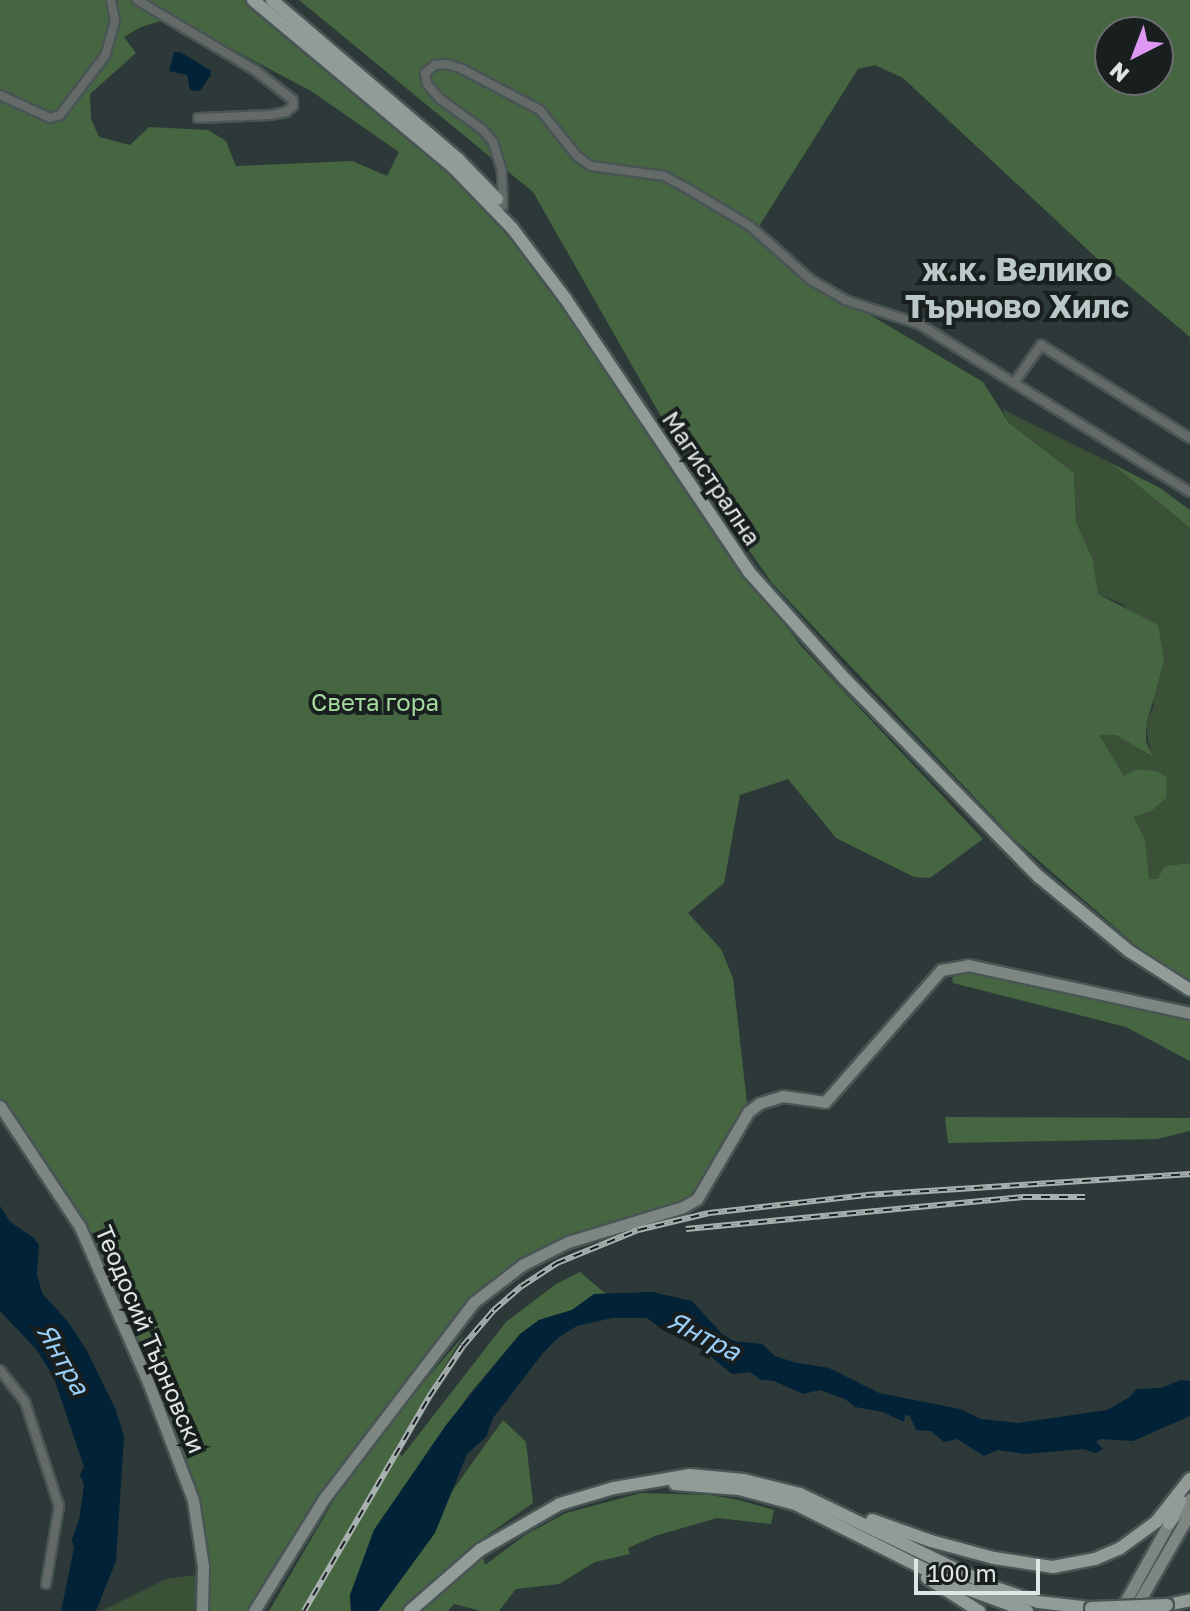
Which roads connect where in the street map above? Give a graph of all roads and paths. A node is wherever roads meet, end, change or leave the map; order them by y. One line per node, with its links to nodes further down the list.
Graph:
1 (111, 0): 5 (street)
2 (137, 0): 6 (street)
3 (253, 0): 11 (main road, Магистрална)
4 (272, 0): 7 (main road, Магистрална)
5 (0, 95)
6 (198, 118)
7 (503, 206): 8 (street); 11 (main road, Магистрална)
8 (1014, 383): 9 (street); 10 (street)
9 (1190, 438)
10 (1190, 492)
11 (1152, 966): 12 (main road, Магистрална)
12 (1190, 990)
13 (1190, 1013): 27 (street)
14 (0, 1106): 26 (street, Теодосий Търновски)
15 (0, 1370): 23 (street)
16 (1190, 1482): 19 (main road); 21 (main road)
17 (640, 1484): 19 (main road); 22 (main road); 28 (main road)
18 (1190, 1499): 21 (street)
19 (817, 1500): 25 (main road, bridge)
20 (1190, 1513): 33 (street)
21 (1169, 1523): 32 (street)
22 (884, 1547): 24 (main road); 31 (main road)
23 (46, 1584)
24 (948, 1590): 29 (main road); 30 (main road)
25 (1190, 1600)
26 (202, 1611)
27 (254, 1611)
28 (410, 1611)
29 (979, 1611)
30 (990, 1611)
31 (1027, 1611)
32 (1120, 1611)
33 (1134, 1611)

